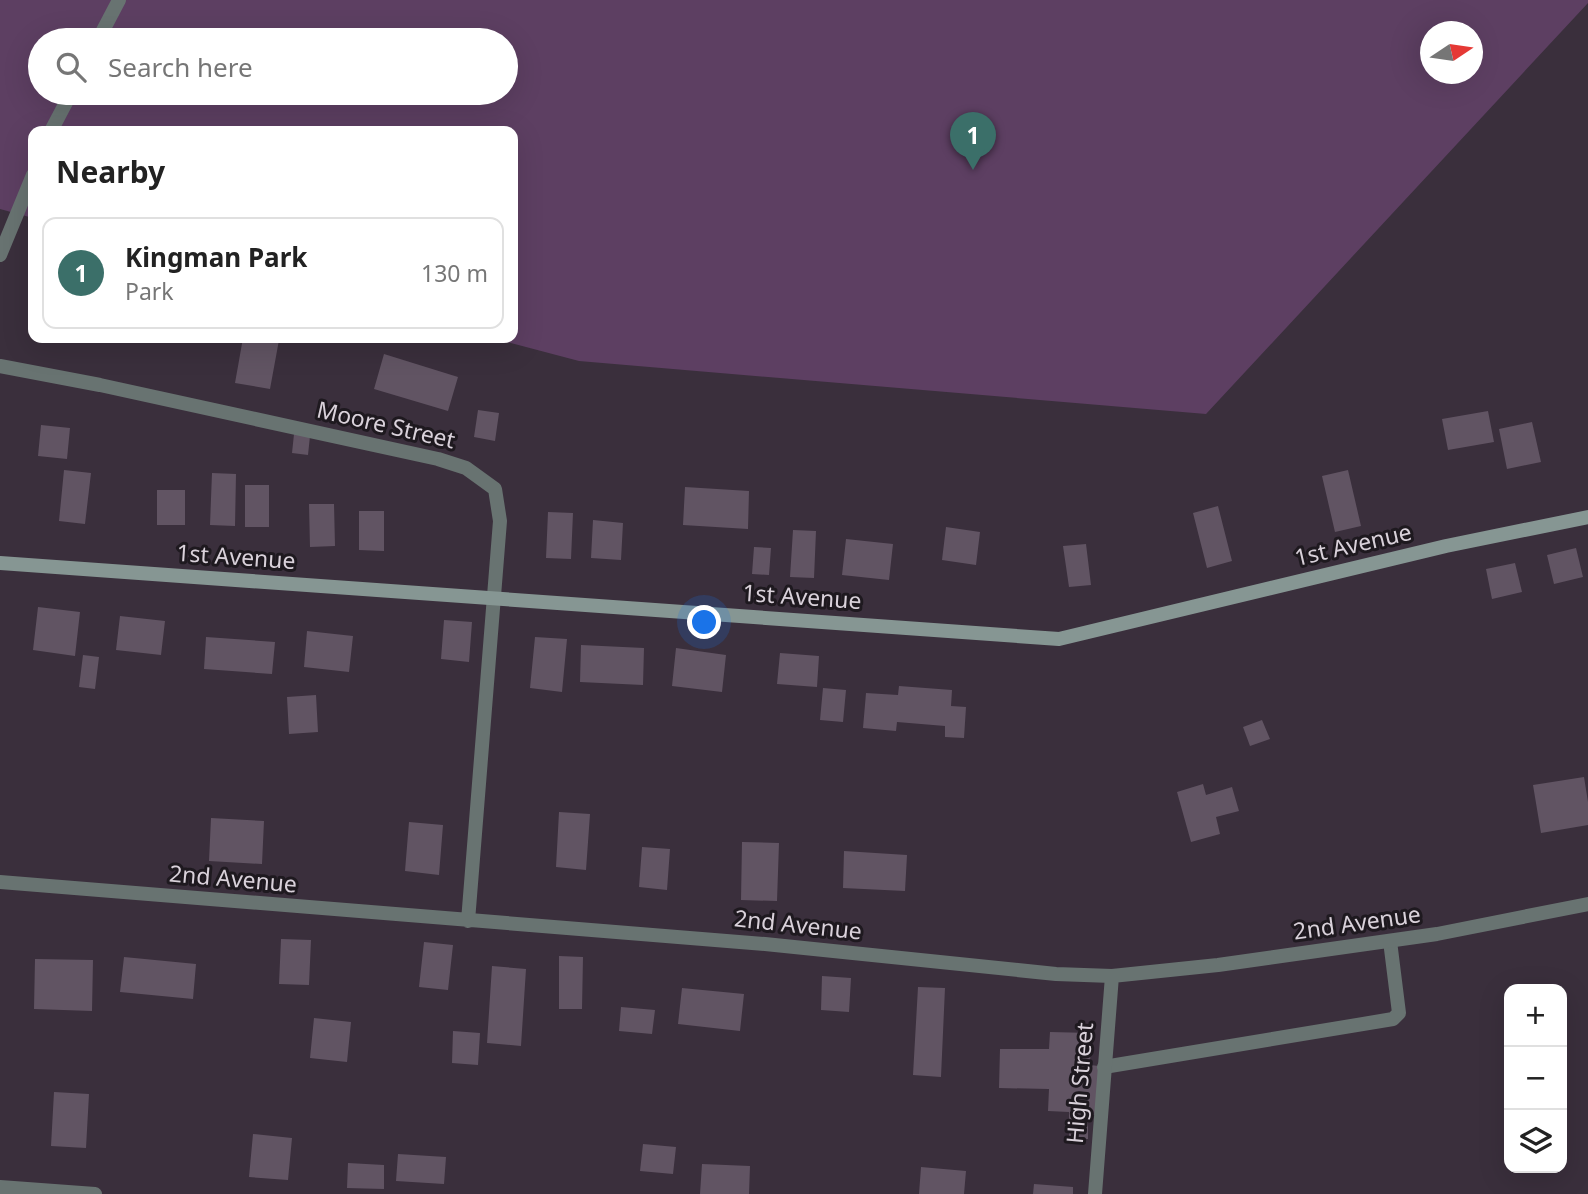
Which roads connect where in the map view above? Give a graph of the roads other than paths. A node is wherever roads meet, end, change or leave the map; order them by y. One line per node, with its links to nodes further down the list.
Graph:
1 (119, 0): 2 (street)
2 (104, 28)
3 (65, 105): 4 (street)
4 (54, 126)
5 (28, 187): 6 (street)
6 (0, 255)
7 (0, 366): 10 (street, Moore Street)
8 (1588, 517): 10 (street, 1st Avenue)
9 (0, 563): 10 (street, 1st Avenue)
10 (492, 597): 13 (street, Moore Street)
11 (0, 882): 13 (street, 2nd Avenue)
12 (1588, 904): 14 (street, 2nd Avenue)
13 (468, 920): 15 (street, 2nd Avenue)
14 (1390, 941): 15 (street, 2nd Avenue); 16 (street)
15 (1112, 976): 16 (street, High Street)
16 (1104, 1067): 19 (street, High Street)
17 (0, 1187): 18 (street)
18 (95, 1194)
19 (1094, 1194)

